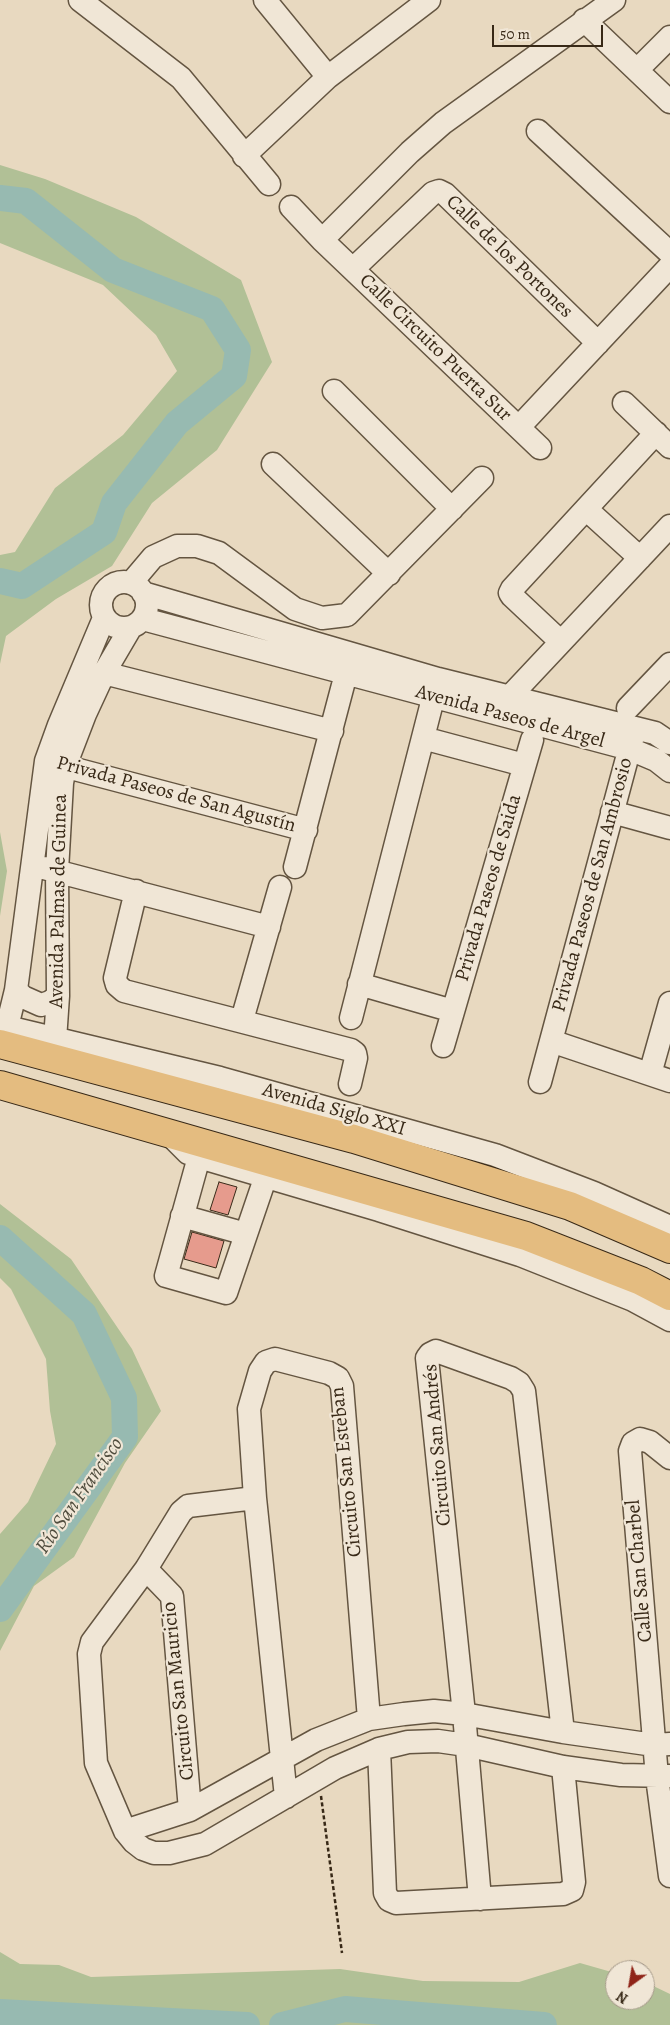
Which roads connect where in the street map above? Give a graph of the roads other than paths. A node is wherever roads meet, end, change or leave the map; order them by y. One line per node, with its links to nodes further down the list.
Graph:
1 (265, 0): 8 (street)
2 (428, 0): 8 (street)
3 (614, 0): 5 (street)
4 (93, 4): 11 (street)
5 (584, 20): 7 (street); 14 (street)
6 (670, 37): 7 (street)
7 (637, 70): 9 (street)
8 (328, 77): 11 (street)
9 (666, 89)
10 (538, 131): 15 (street)
11 (244, 156): 12 (street)
12 (269, 184)
13 (291, 207): 14 (street, Calle Circuito Puerta Sur)
14 (322, 240): 17 (street, Calle Circuito Puerta Sur)
15 (670, 253)
16 (670, 266): 18 (street, Calle Circuito Puerta Sur)
17 (353, 270): 18 (street, Calle de los Portones); 21 (street, Calle Circuito Puerta Sur)
18 (598, 343): 21 (street, Calle Circuito Puerta Sur)
19 (334, 391): 26 (street)
20 (624, 403): 22 (street)
21 (519, 427): 23 (street)
22 (663, 440): 27 (street)
23 (540, 448)
24 (273, 464): 30 (street)
25 (482, 478): 26 (street)
26 (452, 509): 30 (street)
27 (586, 509): 29 (street); 34 (street)
28 (670, 526): 29 (street)
29 (640, 558): 34 (street)
30 (389, 574): 31 (street)
31 (137, 588): 32 (street); 33 (street); 35 (street)
32 (104, 618): 33 (street); 45 (street, Avenida Palmas de Guinea)
33 (137, 623): 35 (street); 36 (street, Avenida Palmas de Guinea)
34 (561, 642): 39 (street)
35 (346, 671): 38 (street, Avenida Paseos de Argel); 41 (street, Privada Paseos de San Agustín)
36 (104, 673): 41 (street); 45 (street, Avenida Palmas de Guinea)
37 (667, 674): 40 (street)
38 (436, 688): 39 (street, Avenida Paseos de Argel); 42 (street)
39 (501, 706): 40 (street, Avenida Paseos de Argel)
40 (631, 728): 44 (street, Avenida Paseos de Argel); 47 (street, Avenida Paseos de Argel); 48 (street, Privada Paseos de San Ambrosio)
41 (332, 731): 50 (street, Privada Paseos de San Agustín)
42 (423, 738): 46 (street); 57 (street)
43 (532, 740): 46 (street, Privada Paseos de Saida)
44 (670, 743)
45 (56, 764): 50 (street, Privada Paseos de San Agustín); 51 (street, Avenida Palmas de Guinea); 53 (street, Avenida Palmas de Guinea)
46 (524, 765): 61 (street, Privada Paseos de Saida)
47 (670, 771)
48 (612, 812): 49 (street); 66 (street, Privada Paseos de San Ambrosio)
49 (670, 828)
50 (306, 830): 52 (street, Privada Paseos de San Agustín)
51 (34, 865): 53 (street); 58 (street, Avenida Palmas de Guinea)
52 (295, 867)
53 (57, 871): 55 (street); 59 (street, Avenida Palmas de Guinea)
54 (280, 887): 56 (street)
55 (136, 891): 56 (street); 63 (street)
56 (269, 926): 63 (street)
57 (359, 984): 61 (street); 62 (street)
58 (16, 990): 59 (street); 64 (street, Avenida Palmas de Guinea)
59 (58, 996): 65 (street, Avenida Palmas de Guinea)
60 (670, 1003): 69 (street)
61 (453, 1010): 67 (street, Privada Paseos de Saida)
62 (350, 1018)
63 (242, 1020): 71 (street)
64 (3, 1039): 65 (street, Avenida Siglo XXI); 73 (highway, Avenida Siglo XXI)
65 (55, 1040): 73 (street, Avenida Siglo XXI)
66 (551, 1041): 69 (street); 70 (street, Privada Paseos de San Ambrosio)
67 (443, 1046)
68 (670, 1055): 69 (street)
69 (660, 1078)
70 (540, 1082)
71 (350, 1084)
72 (0, 1086): 74 (highway)
73 (357, 1129): 78 (street, Avenida Siglo XXI); 80 (highway, Avenida Siglo XXI)
74 (168, 1133): 75 (street); 76 (highway)
75 (199, 1157): 76 (street); 77 (street)
76 (269, 1170): 79 (street); 81 (highway)
77 (182, 1216): 79 (street); 79 (street)
78 (670, 1227)
79 (246, 1234)
80 (670, 1248)
81 (637, 1291): 82 (highway); 83 (street)
82 (670, 1296)
83 (670, 1320)
84 (670, 1458): 90 (street, Calle San Charbel)
85 (255, 1498): 86 (street); 88 (street, Circuito San Esteban); 93 (street, Circuito San Esteban)
86 (146, 1569): 97 (street, Circuito San Mauricio); 98 (street, Circuito San Mauricio)
87 (464, 1714): 88 (street); 89 (street); 89 (street, Circuito San Andrés); 91 (street)
88 (369, 1719): 93 (street)
89 (563, 1732): 90 (street)
90 (662, 1744): 95 (street)
91 (466, 1745): 92 (street); 94 (street); 100 (street)
92 (379, 1749): 96 (street); 100 (street)
93 (281, 1759): 96 (street, Circuito San Esteban); 97 (street)
94 (563, 1767): 95 (street); 100 (street)
95 (664, 1776): 99 (street)
96 (286, 1797): 98 (street)
97 (190, 1810): 98 (street)
98 (125, 1831)
99 (670, 1876)
100 (480, 1898)

